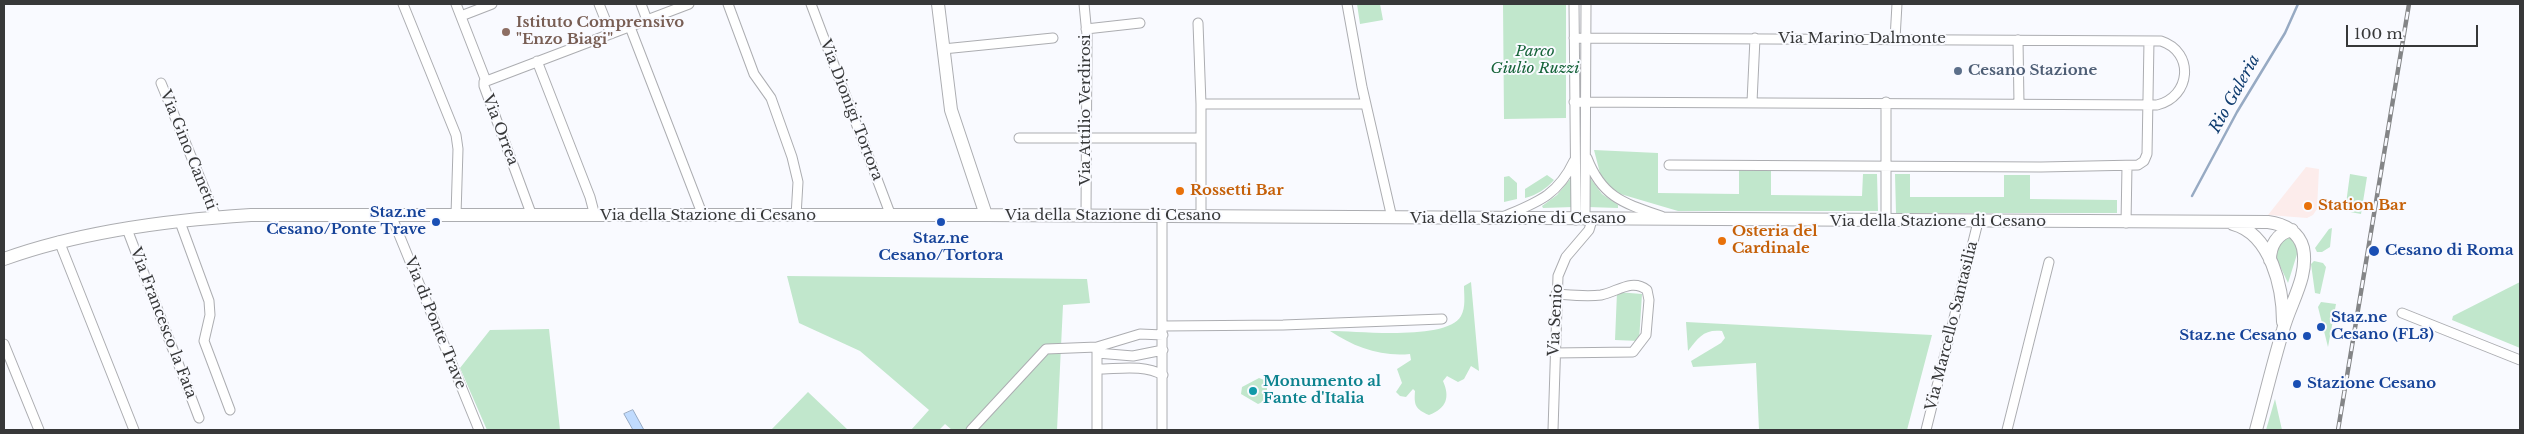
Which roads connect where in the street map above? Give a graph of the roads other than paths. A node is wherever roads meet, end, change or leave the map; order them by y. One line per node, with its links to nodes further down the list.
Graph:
1 (403, 4): 50 (street)
2 (456, 4): 15 (street)
3 (492, 4): 15 (street)
4 (599, 4): 21 (street)
5 (641, 4): 16 (street)
6 (728, 4): 54 (street)
7 (811, 4): 55 (street, Via Dionigi Tortora)
8 (938, 4): 29 (street)
9 (1084, 4): 20 (street, Via Attilio Verdirosi)
10 (1347, 4): 38 (street)
11 (1574, 4): 23 (street)
12 (1586, 4): 24 (street)
13 (1897, 4): 26 (street)
14 (685, 5): 16 (street, Via Orrea)
15 (461, 16): 31 (street)
16 (648, 20): 19 (street, Via Orrea)
17 (1140, 23): 20 (street)
18 (1198, 23): 37 (street)
19 (630, 27): 21 (street, Via Orrea); 53 (street)
20 (1086, 28): 42 (street, Via Attilio Verdirosi)
21 (611, 34): 30 (street, Via Orrea)
22 (1053, 38): 29 (street)
23 (1574, 38): 24 (street, Via Marino Dalmonte); 34 (street)
24 (1585, 38): 25 (street, Via Marino Dalmonte); 33 (street)
25 (1755, 38): 26 (street, Via Marino Dalmonte); 35 (street)
26 (1895, 39): 27 (street, Via Marino Dalmonte)
27 (2018, 40): 28 (street, Via Marino Dalmonte); 39 (street)
28 (2149, 41): 40 (street); 40 (street, Via Marino Dalmonte)
29 (943, 49): 56 (street)
30 (537, 61): 31 (street, Via Orrea); 52 (street)
31 (486, 80): 51 (street, Via Orrea)
32 (161, 83): 59 (street, Via Gino Canetti)
33 (1586, 101): 34 (street, Via Marino Dalmonte); 35 (street, Via Marino Dalmonte); 44 (street)
34 (1574, 102): 45 (street)
35 (1752, 102): 36 (street, Via Marino Dalmonte)
36 (1886, 102): 39 (street, Via Marino Dalmonte); 47 (street)
37 (1201, 104): 38 (street); 43 (street)
38 (1366, 104): 61 (street)
39 (2019, 104): 40 (street, Via Marino Dalmonte)
40 (2148, 105): 48 (street)
41 (1019, 138): 42 (street)
42 (1087, 138): 43 (street); 57 (street, Via Attilio Verdirosi)
43 (1201, 138): 60 (street)
44 (1585, 153): 63 (street); 64 (street)
45 (1575, 158): 62 (street); 63 (street)
46 (1669, 165): 47 (street)
47 (1886, 165): 48 (street); 65 (street)
48 (2127, 166): 68 (street)
49 (391, 215): 50 (street, Via della Stazione di Cesano); 59 (street, Via della Stazione di Cesano); 92 (street, Via di Ponte Trave)
50 (456, 216): 51 (street, Via della Stazione di Cesano)
51 (532, 216): 52 (street, Via della Stazione di Cesano)
52 (595, 216): 53 (street, Via della Stazione di Cesano)
53 (702, 216): 54 (street, Via della Stazione di Cesano)
54 (796, 216): 55 (street, Via della Stazione di Cesano)
55 (891, 216): 56 (street, Via della Stazione di Cesano)
56 (986, 216): 57 (street, Via della Stazione di Cesano)
57 (1086, 216): 58 (street, Via della Stazione di Cesano)
58 (1162, 216): 60 (street, Via della Stazione di Cesano); 80 (street)
59 (216, 217): 66 (street, Via della Stazione di Cesano)
60 (1201, 217): 61 (street, Via della Stazione di Cesano)
61 (1392, 218): 62 (street, Via della Stazione di Cesano)
62 (1496, 219): 63 (street, Via della Stazione di Cesano)
63 (1584, 220): 64 (street, Via della Stazione di Cesano); 76 (street, Via Senio)
64 (1673, 220): 65 (street, Via della Stazione di Cesano)
65 (1886, 221): 67 (street, Via della Stazione di Cesano)
66 (180, 222): 70 (street, Via della Stazione di Cesano); 88 (street)
67 (1978, 222): 68 (street, Via della Stazione di Cesano); 97 (street, Via Marcello Santasilia)
68 (2126, 222): 69 (street, Via della Stazione di Cesano)
69 (2227, 223): 71 (street, Via della Stazione di Cesano); 74 (street, Via della Stazione di Cesano)
70 (127, 229): 72 (street, Via della Stazione di Cesano); 89 (street, Via Francesco la Fata)
71 (2292, 230): 74 (street); 79 (street, Via della Stazione di Cesano)
72 (59, 241): 73 (street, Via della Stazione di Cesano); 91 (street)
73 (4, 259)
74 (2270, 260): 79 (street, Via della Stazione di Cesano)
75 (2049, 262): 98 (street)
76 (1556, 294): 84 (street, Via Senio); 84 (street)
77 (2402, 313): 85 (street)
78 (1442, 318): 80 (street)
79 (2284, 327): 99 (street, Via della Stazione di Cesano)
80 (1163, 330): 82 (street); 83 (street)
81 (4, 344): 90 (street)
82 (1097, 350): 83 (street); 86 (street); 93 (street)
83 (1163, 350): 87 (street)
84 (1554, 353): 96 (street, Via Senio)
85 (2520, 360)
86 (1097, 369): 87 (street); 94 (street)
87 (1163, 375): 95 (street)
88 (230, 410)
89 (199, 418)
90 (39, 430)
91 (134, 430)
92 (479, 430)
93 (971, 430)
94 (1097, 430)
95 (1162, 430)
96 (1553, 430)
97 (1926, 430)
98 (2007, 430)
99 (2256, 430)

